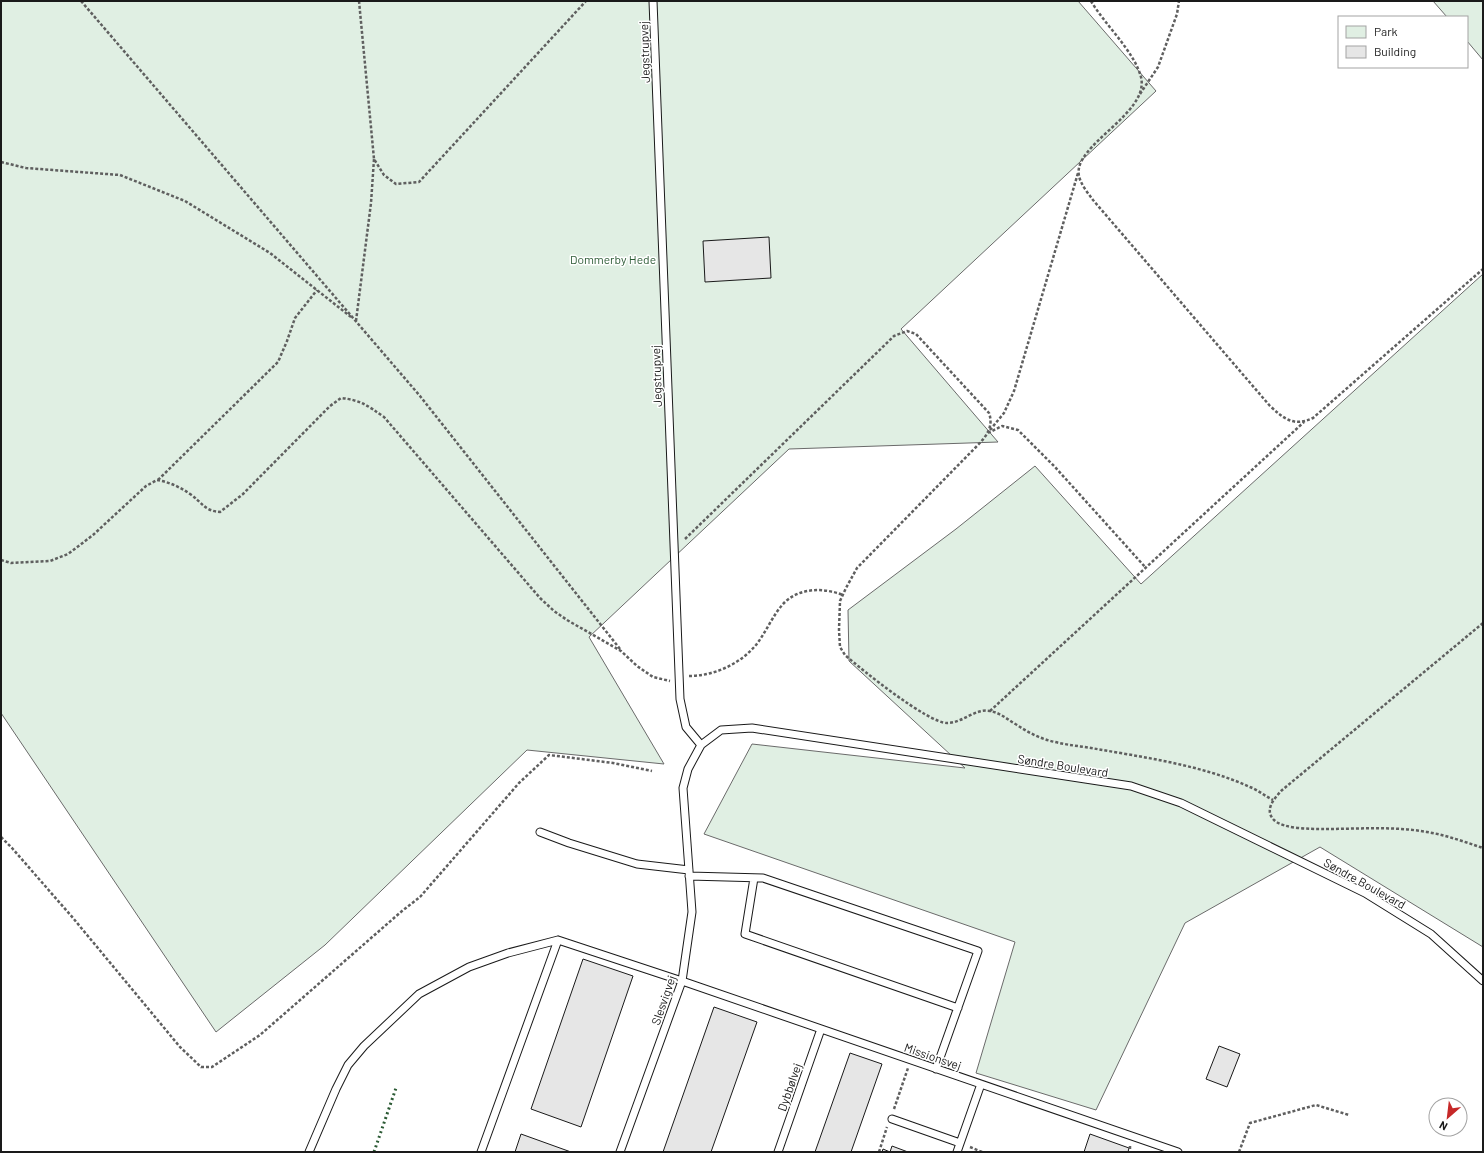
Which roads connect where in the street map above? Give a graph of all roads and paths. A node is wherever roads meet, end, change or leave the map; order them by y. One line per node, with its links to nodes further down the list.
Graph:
1 (81, 1): 13 (path)
2 (359, 1): 8 (path)
3 (586, 1): 8 (path)
4 (653, 1): 17 (lane, Jegstrupvej)
5 (1091, 1): 7 (path)
6 (1179, 1): 7 (path)
7 (1136, 99): 10 (path)
8 (374, 159): 13 (path)
9 (1, 162): 12 (path)
10 (1079, 171): 14 (path); 15 (path)
11 (1483, 269): 14 (path)
12 (317, 290): 13 (path); 16 (path)
13 (356, 321): 22 (path)
14 (1304, 422): 19 (path)
15 (988, 434): 17 (path); 19 (path); 20 (path)
16 (158, 480): 18 (path); 22 (path)
17 (674, 549): 23 (lane, Jegstrupvej)
18 (1, 560)
19 (1146, 568): 24 (path)
20 (843, 595): 23 (path); 24 (path)
21 (1483, 623): 27 (path)
22 (621, 651): 23 (path)
23 (680, 680): 25 (lane, Jegstrupvej)
24 (990, 711): 27 (path)
25 (701, 744): 30 (lane, Søndre Boulevard); 36 (lane, Søndre Boulevard)
26 (652, 771): 29 (path)
27 (1273, 800): 31 (path)
28 (540, 832): 32 (lane)
29 (1, 837)
30 (687, 848): 32 (lane, Slesvigvej)
31 (1483, 848)
32 (689, 873): 33 (lane); 35 (lane, Slesvigvej)
33 (754, 878): 37 (lane); 37 (lane)
34 (558, 940): 35 (lane, Missionsvej); 46 (lane); 47 (lane)
35 (682, 981): 38 (lane, Missionsvej); 48 (lane, Slesvigvej)
36 (1483, 981)
37 (958, 1008): 40 (lane)
38 (821, 1029): 39 (lane, Missionsvej); 49 (lane, Dybbølvej)
39 (911, 1060): 40 (lane, Missionsvej); 42 (path)
40 (936, 1069): 41 (lane, Missionsvej)
41 (981, 1084): 45 (lane); 52 (lane, Missionsvej)
42 (893, 1112)
43 (1349, 1115): 53 (path)
44 (890, 1122): 45 (lane); 50 (path)
45 (960, 1143): 51 (lane)
46 (309, 1152)
47 (481, 1152)
48 (620, 1152)
49 (778, 1152)
50 (879, 1152)
51 (957, 1152)
52 (1178, 1152)
53 (1238, 1152)

